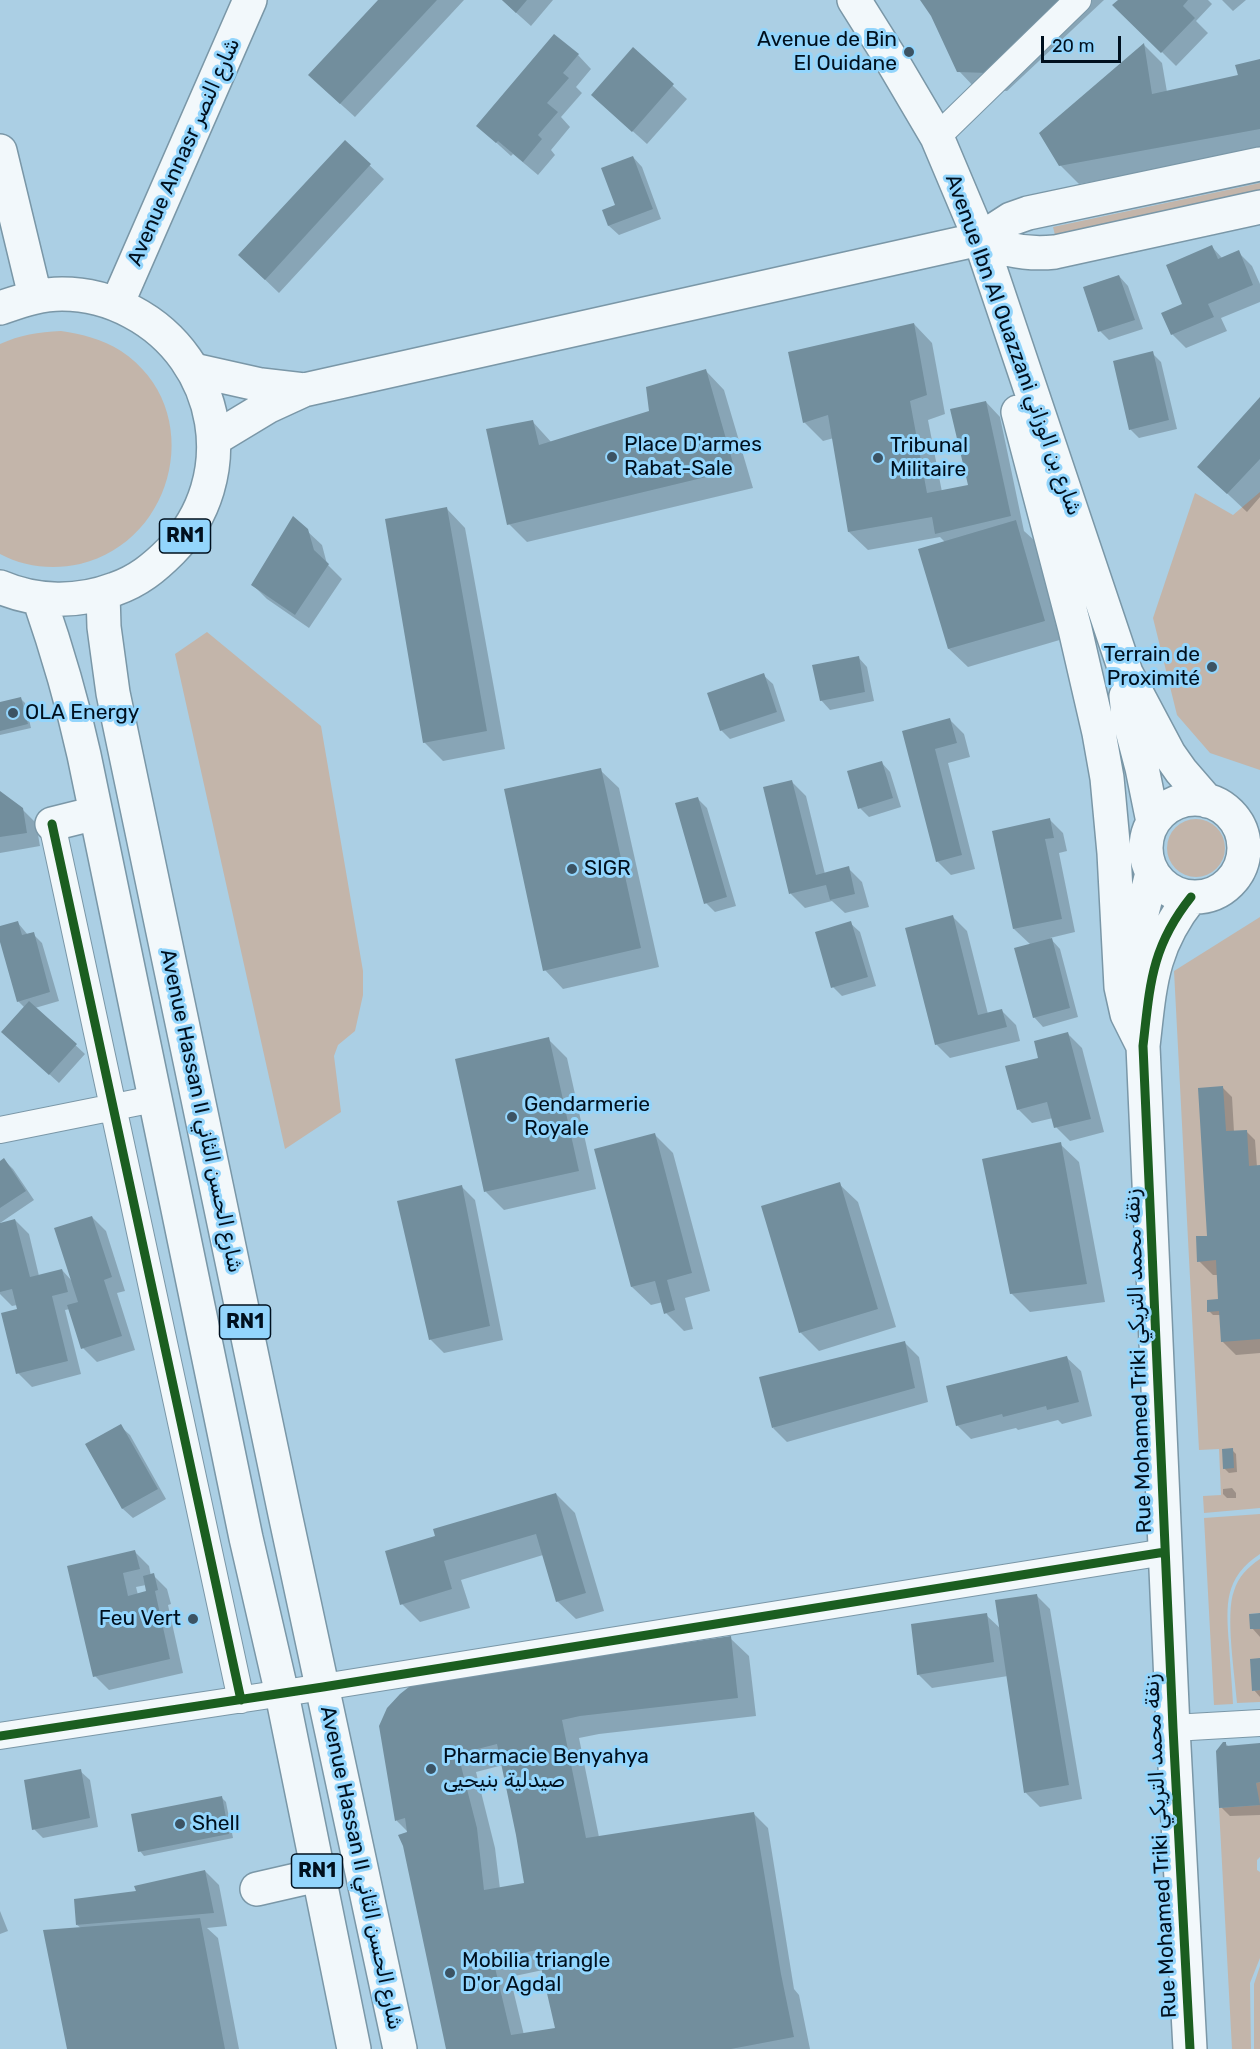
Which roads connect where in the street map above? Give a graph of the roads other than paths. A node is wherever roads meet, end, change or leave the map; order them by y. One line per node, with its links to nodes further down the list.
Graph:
1 (250, 0): 10 (main road, Avenue Annasr شارع النصر)
2 (854, 0): 4 (main road, Avenue Ibn Al Ouazzani شارع بن الوزاني)
3 (1078, 0): 4 (street)
4 (937, 137): 8 (main road, Avenue Ibn Al Ouazzani شارع بن الوزاني)
5 (0, 151): 9 (main road)
6 (1260, 164): 8 (main road)
7 (1260, 207): 8 (main road)
8 (980, 239): 12 (main road, Avenue Ibn Al Ouazzani شارع بن الوزاني); 14 (main road)
9 (35, 296): 10 (main road, RN1); 11 (main road, RN1)
10 (117, 304): 13 (main road, RN1)
11 (0, 308)
12 (1012, 328): 19 (main road, Avenue Ibn Al Ouazzani شارع بن الوزاني); 28 (main road)
13 (194, 370): 14 (main road); 15 (main road, RN1)
14 (304, 390): 15 (main road)
15 (214, 439): 17 (main road, RN1)
16 (0, 587): 18 (main road, RN1)
17 (103, 594): 18 (main road, RN1); 33 (main road, Avenue Hassan II شارع الحسن الثاني / RN1)
18 (39, 598): 21 (main road, Avenue Hassan II شارع الحسن الثاني / RN1)
19 (1126, 673): 20 (main road, Avenue Ibn Al Ouazzani شارع بن الوزاني); 22 (main road, Avenue Ibn Al Ouazzani شارع بن الوزاني)
20 (1208, 801): 22 (main road); 24 (main road)
21 (96, 813): 23 (main road); 29 (main road, Avenue Hassan II شارع الحسن الثاني / RN1)
22 (1153, 822): 25 (main road)
23 (52, 824): 30 (street)
24 (1248, 825): 26 (main road)
25 (1152, 873): 27 (main road); 28 (main road, Rue Mohamed Triki زنقة محمد التريكي)
26 (1247, 879): 27 (main road)
27 (1191, 897): 28 (main road, Rue Mohamed Triki زنقة محمد التريكي)
28 (1143, 1046): 32 (main road, Rue Mohamed Triki زنقة محمد التريكي)
29 (154, 1099): 30 (street); 34 (main road, Avenue Hassan II شارع الحسن الثاني / RN1)
30 (114, 1107): 31 (street); 35 (street)
31 (0, 1130)
32 (1165, 1552): 33 (street); 37 (main road, Rue Mohamed Triki زنقة محمد التريكي)
33 (322, 1687): 34 (street); 42 (main road, Avenue Hassan II شارع الحسن الثاني / RN1)
34 (282, 1694): 35 (street); 39 (main road, Avenue Hassan II شارع الحسن الثاني / RN1)
35 (241, 1700): 38 (street)
36 (1260, 1723): 37 (street)
37 (1173, 1728): 43 (main road, Rue Mohamed Triki زنقة محمد التريكي)
38 (0, 1736)
39 (318, 1875): 40 (main road); 41 (main road, Avenue Hassan II شارع الحسن الثاني / RN1)
40 (257, 1889)
41 (354, 2049)
42 (400, 2049)
43 (1190, 2049)

